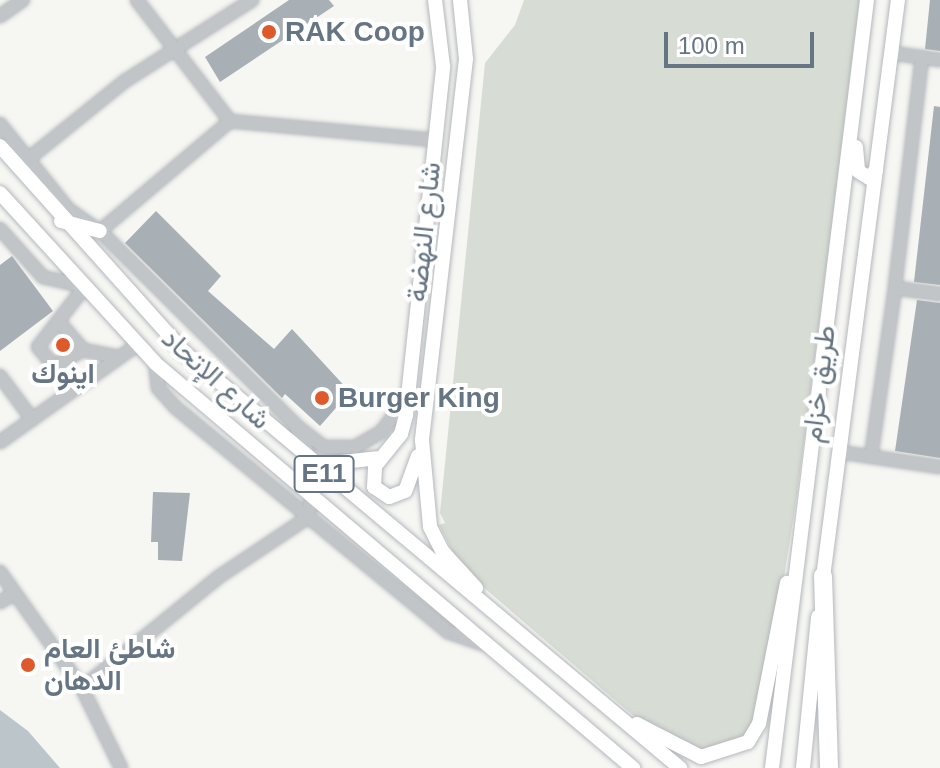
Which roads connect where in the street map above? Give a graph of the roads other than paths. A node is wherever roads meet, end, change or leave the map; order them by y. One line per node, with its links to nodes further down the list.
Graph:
1 (23, 0): 8 (street)
2 (137, 0): 9 (street)
3 (252, 0): 9 (street)
4 (435, 0): 16 (main road, شارع النهضة)
5 (460, 0): 36 (main road, شارع النهضة)
6 (867, 0): 13 (main road, طريق خزام)
7 (898, 0): 10 (main road, طريق خزام)
8 (0, 16)
9 (174, 50): 14 (street); 18 (street)
10 (891, 53): 11 (street); 19 (main road, طريق خزام)
11 (922, 57): 12 (street); 25 (street)
12 (940, 60)
13 (854, 111): 19 (main road); 43 (main road, طريق خزام)
14 (230, 121): 16 (street); 22 (street)
15 (0, 124): 18 (street)
16 (434, 140): 33 (main road, شارع النهضة)
17 (0, 146): 21 (main road, شارع الإتحاد / E11)
18 (27, 160): 22 (street)
19 (876, 170): 38 (main road, طريق خزام)
20 (0, 193): 24 (main road, شارع الإتحاد / E11)
21 (61, 221): 22 (main road); 41 (main road, شارع الإتحاد / E11)
22 (100, 231): 35 (street)
23 (3, 237): 24 (street)
24 (82, 288): 27 (street); 28 (main road, شارع الإتحاد / E11)
25 (895, 288): 26 (street); 39 (street)
26 (940, 294)
27 (59, 322): 29 (street); 29 (street)
28 (137, 345): 30 (street); 31 (main road, شارع الإتحاد / E11)
29 (83, 350): 30 (street)
30 (119, 357): 34 (street)
31 (155, 363): 44 (main road, شارع الإتحاد / E11); 45 (street)
32 (0, 376): 34 (street)
33 (408, 396): 35 (street); 40 (main road, شارع النهضة)
34 (32, 419): 37 (street)
35 (295, 424): 41 (street)
36 (422, 440): 40 (main road); 50 (main road)
37 (0, 442)
38 (839, 452): 39 (street); 47 (main road, طريق خزام)
39 (871, 457): 42 (street)
40 (380, 458): 41 (main road)
41 (313, 465): 50 (main road, شارع الإتحاد / E11)
42 (940, 467)
43 (805, 492): 53 (main road); 57 (main road, طريق خزام)
44 (311, 501): 45 (street); 51 (main road, شارع الإتحاد / E11)
45 (307, 518): 51 (street); 52 (street)
46 (0, 572): 48 (street)
47 (823, 576): 58 (main road, طريق خزام); 59 (highway)
48 (15, 593): 49 (street); 52 (street)
49 (0, 602)
50 (521, 634): 53 (main road, شارع الإتحاد / E11)
51 (488, 646): 55 (main road, شارع الإتحاد / E11)
52 (82, 688): 54 (street)
53 (606, 707): 56 (main road, شارع الإتحاد / E11)
54 (121, 768)
55 (633, 768)
56 (680, 768)
57 (772, 768)
58 (803, 768)
59 (829, 768)

